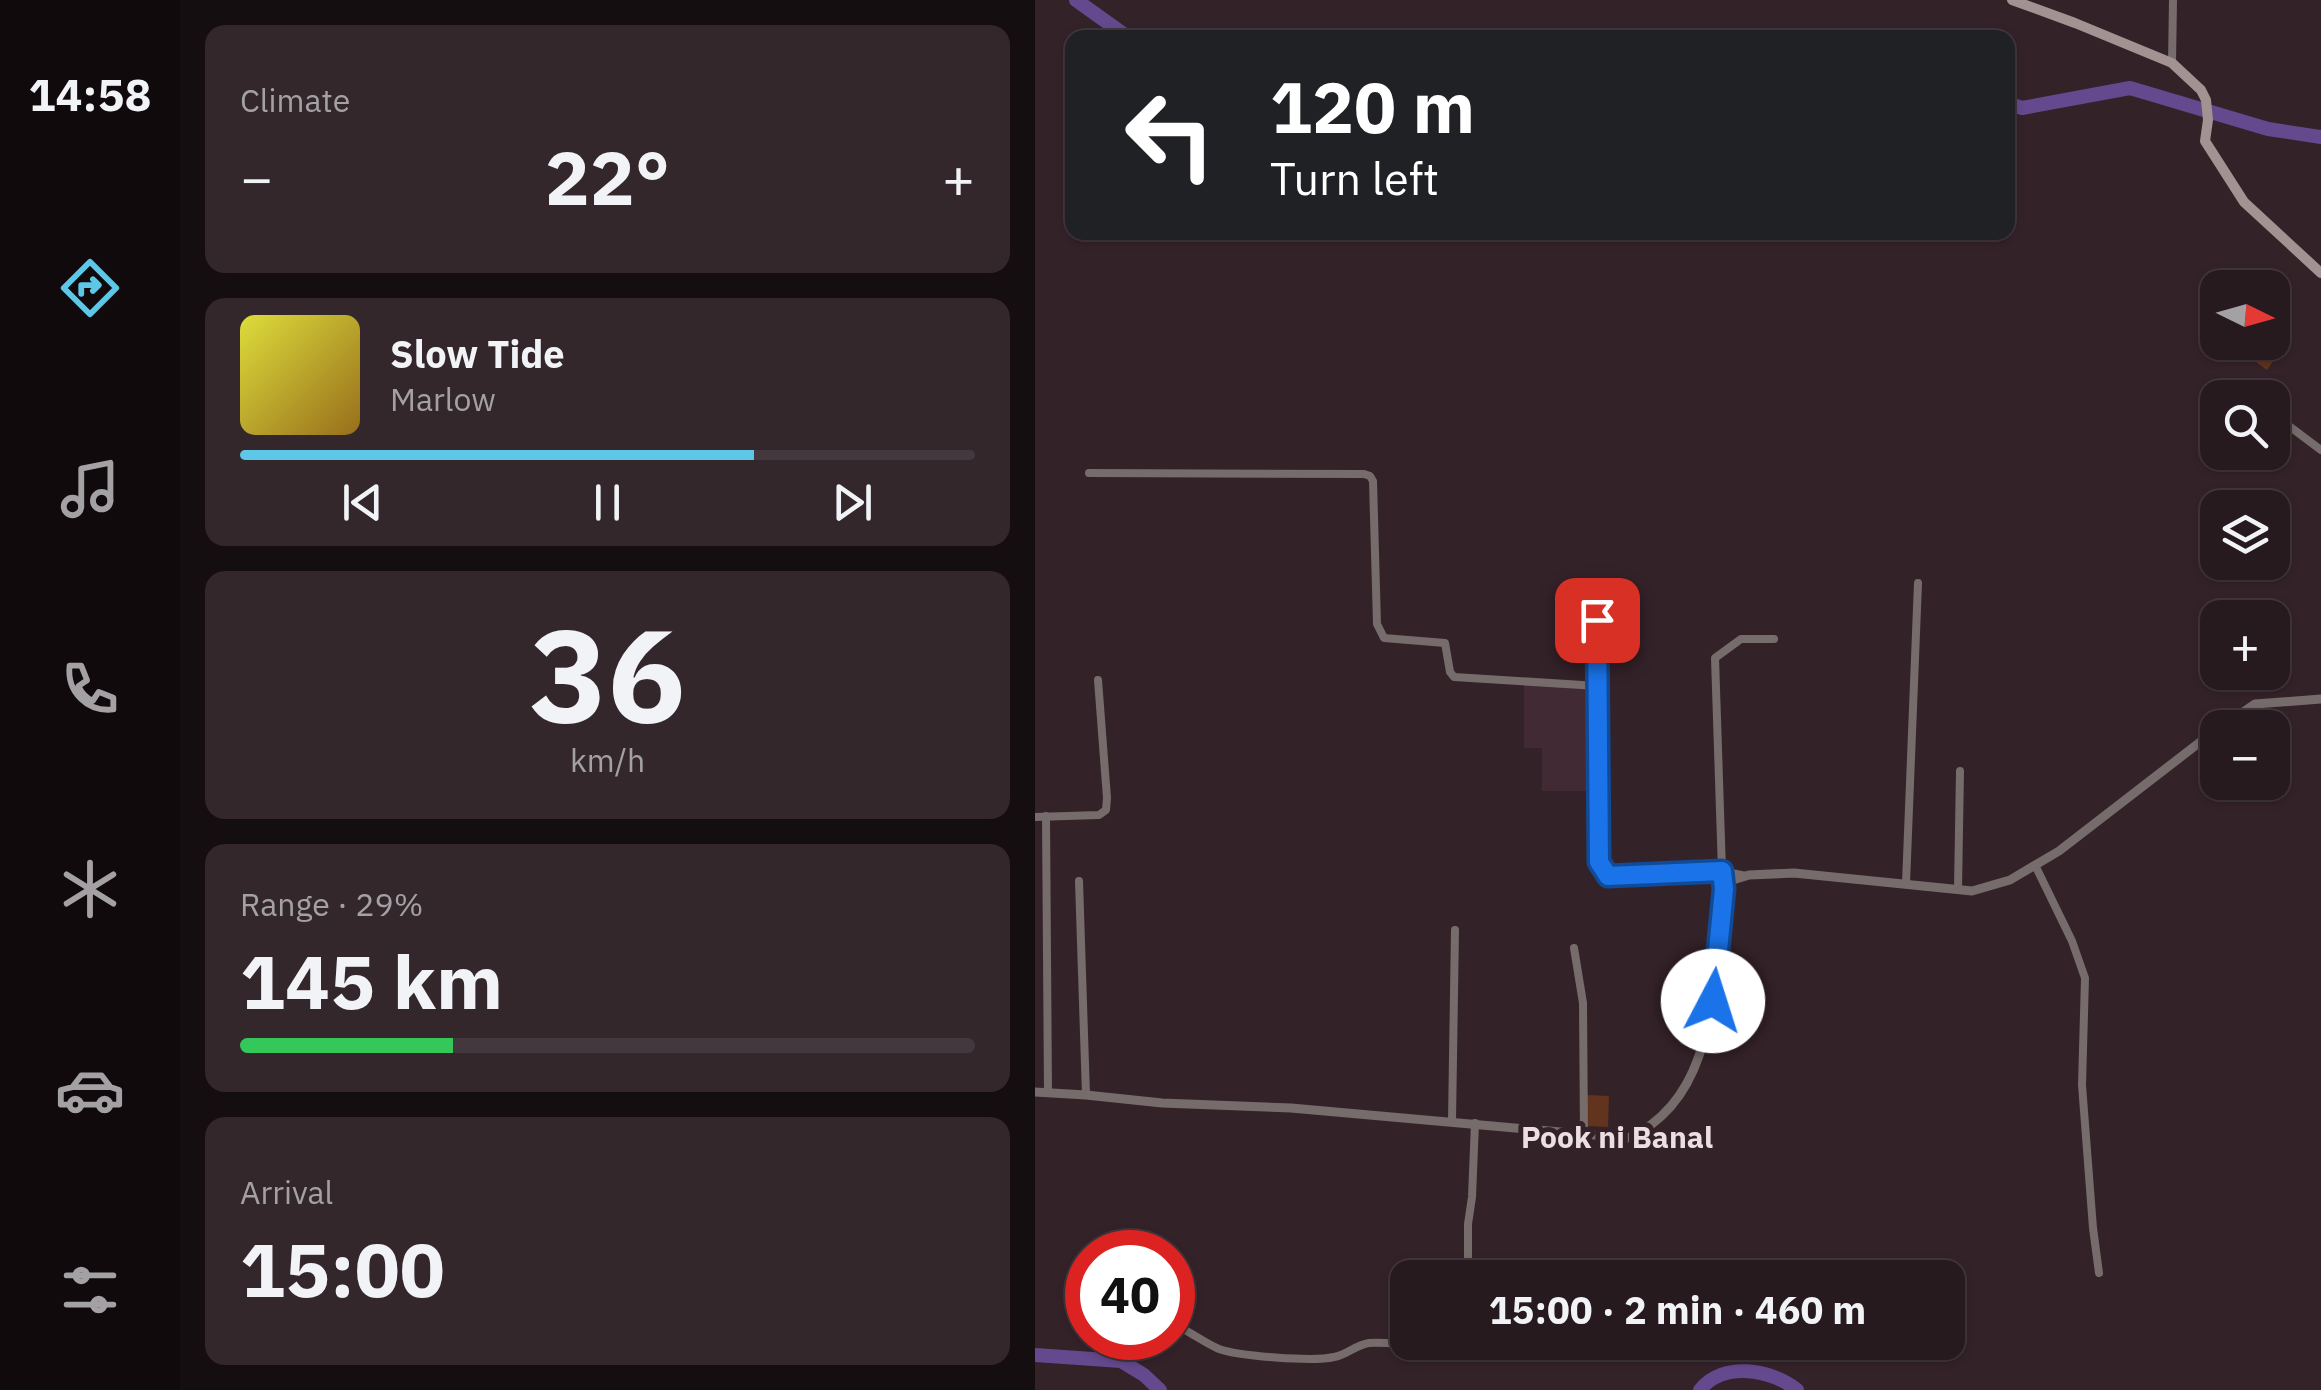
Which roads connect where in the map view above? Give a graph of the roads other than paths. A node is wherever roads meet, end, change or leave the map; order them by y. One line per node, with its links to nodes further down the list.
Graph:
1 (2012, 0): 3 (main road)
2 (2173, 0): 3 (street)
3 (2171, 63): 4 (main road)
4 (2321, 273)
5 (2290, 427): 6 (street)
6 (2321, 450)
7 (1089, 473): 12 (street)
8 (1918, 583): 23 (street)
9 (1597, 620): 12 (street)
10 (1774, 639): 20 (street)
11 (1098, 680): 17 (street)
12 (1598, 686): 20 (street)
13 (2321, 699): 14 (street)
14 (2246, 710)
15 (2200, 743): 19 (street)
16 (1960, 771): 25 (street)
17 (1046, 816): 18 (street); 29 (street)
18 (1035, 817)
19 (2035, 866): 25 (street); 35 (street)
20 (1722, 871): 21 (street); 24 (street)
21 (1747, 876): 23 (street); 24 (street)
22 (1079, 881): 30 (street)
23 (1906, 883): 25 (street)
24 (1724, 889): 33 (street)
25 (1958, 889)
26 (1455, 930): 31 (street)
27 (1574, 948): 33 (street)
28 (1035, 1092): 29 (street)
29 (1049, 1093): 30 (street)
30 (1085, 1094): 31 (street)
31 (1452, 1121): 32 (street)
32 (1475, 1123): 33 (street); 34 (street)
33 (1584, 1134)
34 (1468, 1260)
35 (2099, 1273)
36 (1195, 1336): 37 (street)
37 (1390, 1344)

